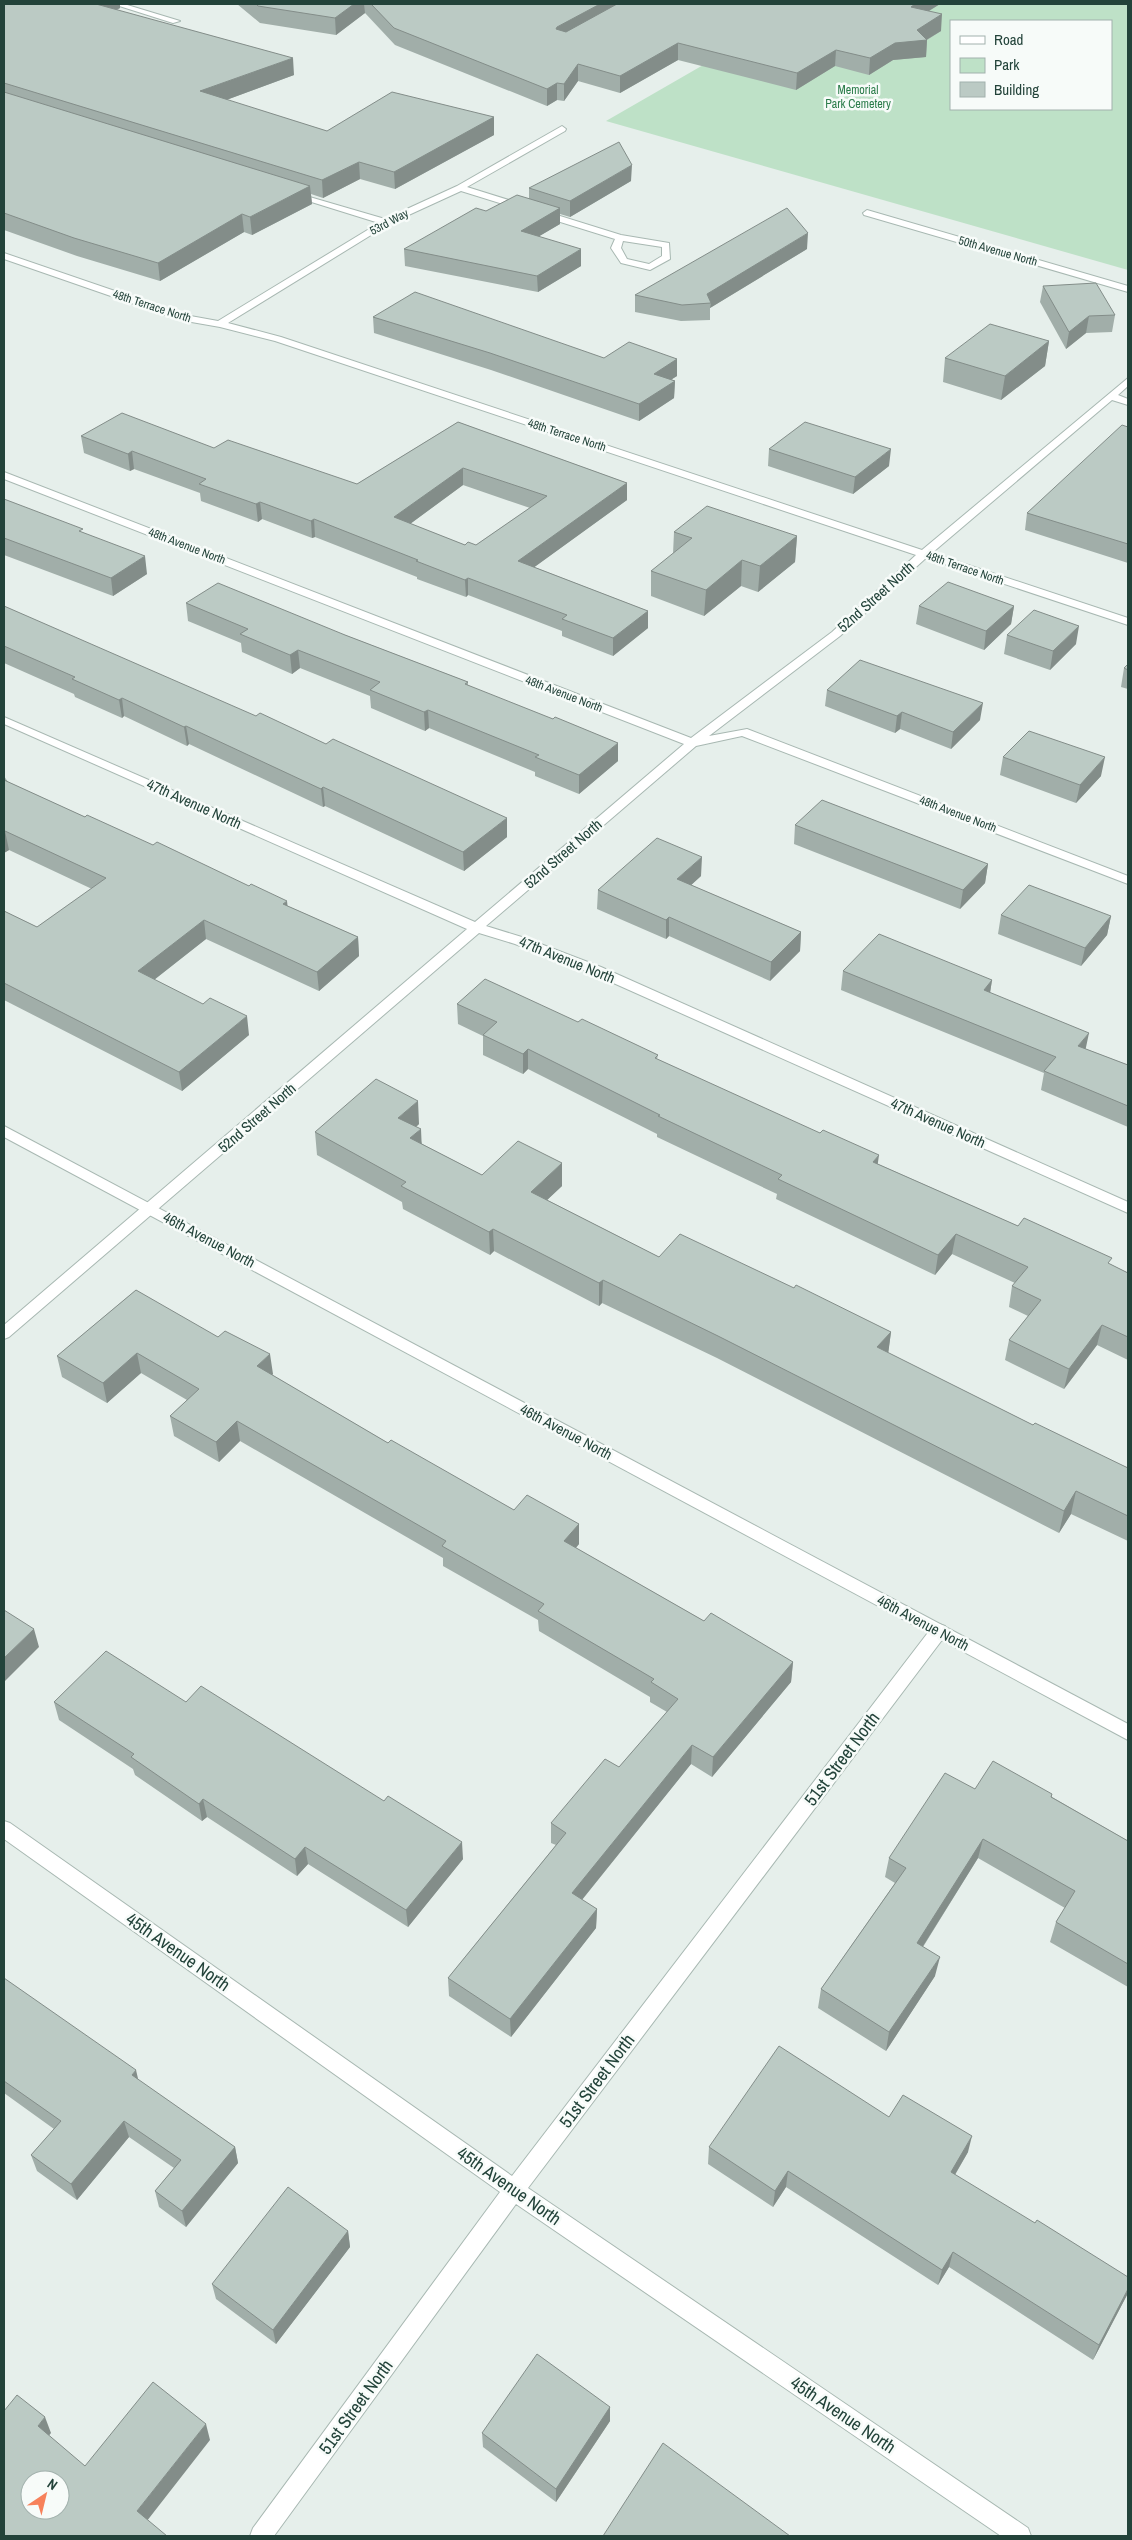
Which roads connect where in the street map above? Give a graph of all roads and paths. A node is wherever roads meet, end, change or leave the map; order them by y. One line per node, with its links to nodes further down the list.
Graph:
1 (117, 4): 2 (street)
2 (176, 20)
3 (562, 129): 4 (street, 53rd Way)
4 (460, 188): 7 (street, 53rd Way); 8 (street)
5 (285, 191): 7 (street)
6 (867, 213): 10 (street, 50th Avenue North)
7 (386, 222): 11 (street, 53rd Way)
8 (620, 238): 8 (street)
9 (4, 256): 11 (street, 48th Terrace North)
10 (1128, 289)
11 (220, 324): 16 (street, 48th Terrace North)
12 (1128, 381): 13 (street, 52nd Street North)
13 (1111, 396): 14 (street); 16 (street, 52nd Street North)
14 (1128, 402)
15 (4, 475): 19 (street, 48th Avenue North)
16 (924, 554): 17 (street, 48th Terrace North); 19 (street, 52nd Street North)
17 (1128, 622)
18 (4, 720): 21 (street, 47th Avenue North)
19 (692, 744): 20 (street, 48th Avenue North); 21 (street, 52nd Street North)
20 (1128, 880)
21 (477, 928): 23 (street, 47th Avenue North); 24 (street, 52nd Street North)
22 (4, 1131): 24 (street, 46th Avenue North)
23 (1128, 1208)
24 (151, 1209): 25 (street, 52nd Street North); 26 (street, 46th Avenue North)
25 (4, 1333)
26 (939, 1631): 27 (street, 46th Avenue North); 29 (street, 51st Street North)
27 (1128, 1733)
28 (4, 1829): 29 (street, 45th Avenue North)
29 (514, 2190): 30 (street, 51st Street North); 31 (street, 45th Avenue North)
30 (261, 2536)
31 (1020, 2536)

